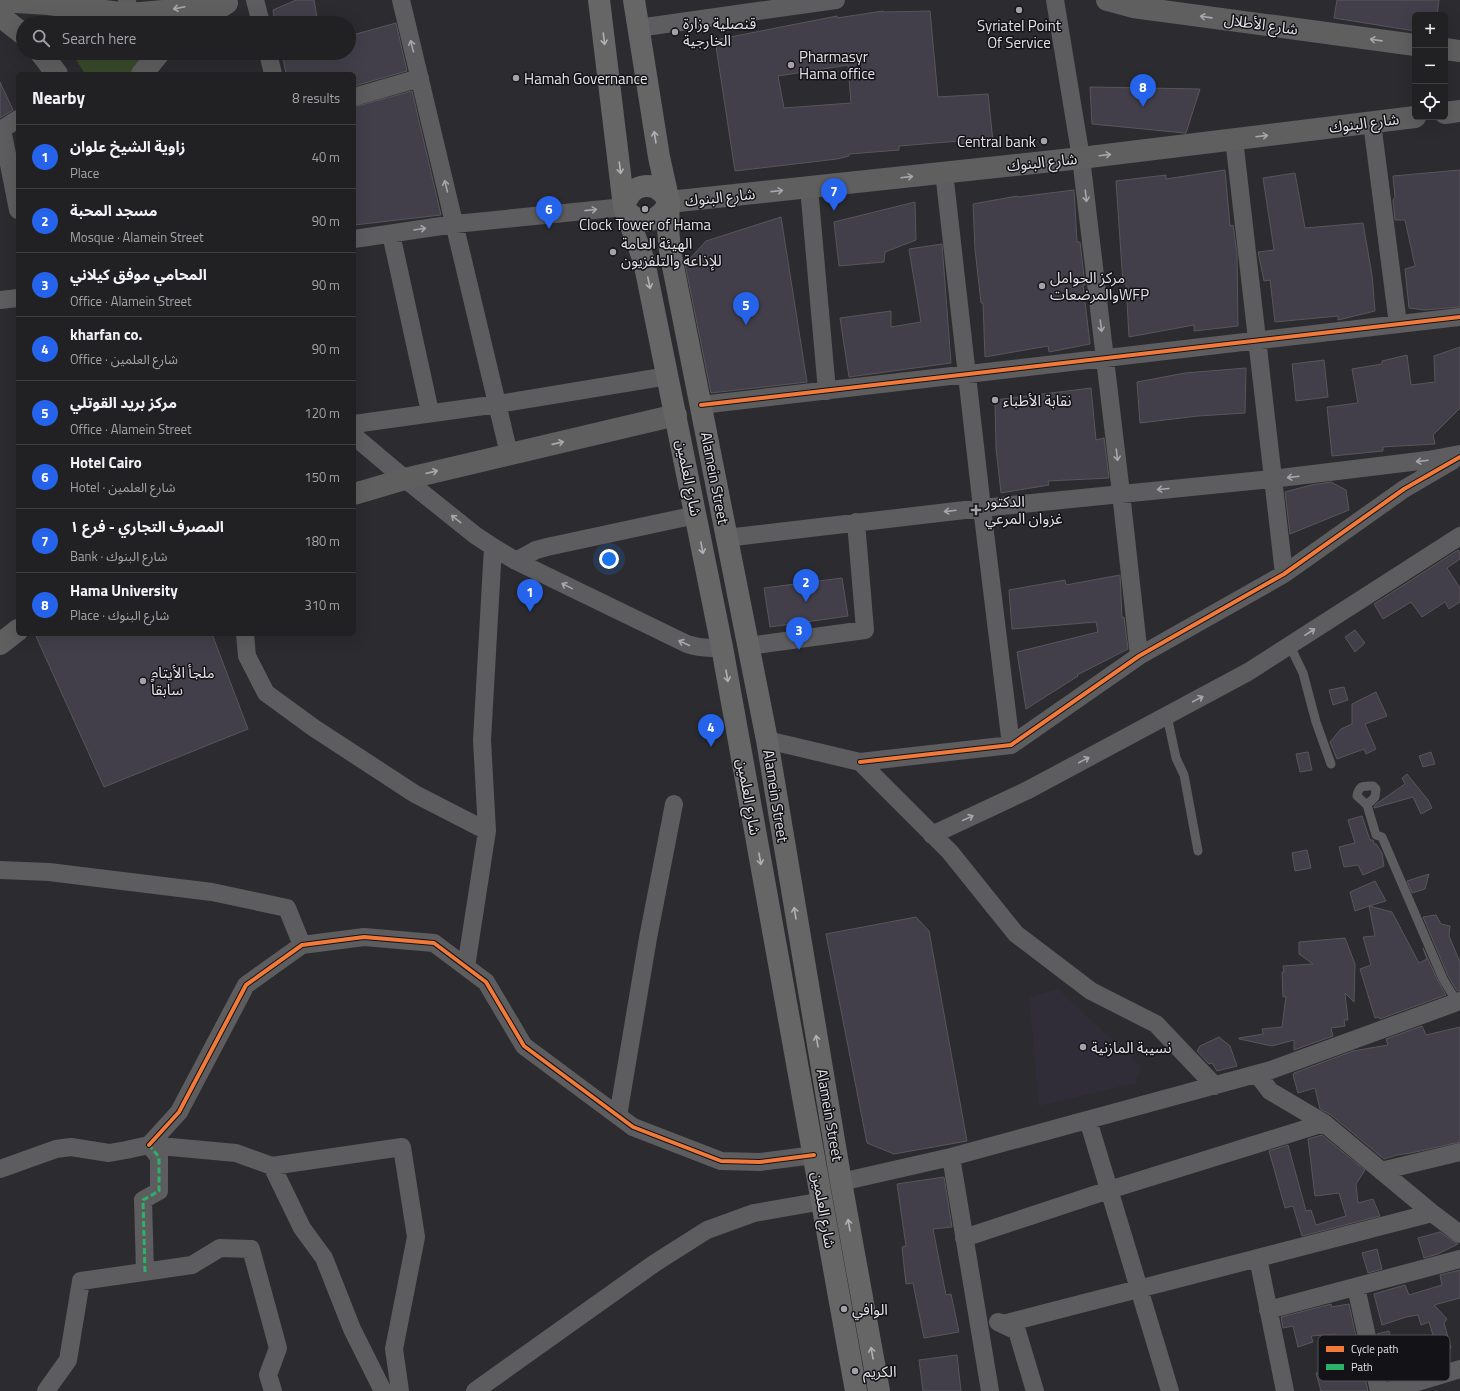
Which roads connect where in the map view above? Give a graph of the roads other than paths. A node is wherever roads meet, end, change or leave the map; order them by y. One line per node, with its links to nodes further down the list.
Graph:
1 (217, 0): 12 (main road, one-way to 12)
2 (231, 0): 14 (main road)
3 (255, 0): 15 (street)
4 (401, 0): 27 (street, one-way to 4)
5 (599, 0): 41 (main road, شارع العلمين, one-way to 41)
6 (634, 0): 16 (main road, Alamein Street)
7 (836, 0): 16 (street)
8 (1055, 0): 36 (street)
9 (1107, 0): 18 (main road, شارع الأطلال, one-way to 9)
10 (0, 1): 11 (main road)
11 (46, 2): 12 (main road)
12 (128, 7)
13 (0, 16): 17 (main road)
14 (207, 16)
15 (259, 16)
16 (638, 28): 40 (main road, Alamein Street, one-way to 16)
17 (16, 29)
18 (1412, 45)
19 (1448, 49): 20 (main road)
20 (1460, 51)
21 (46, 60): 24 (main road)
22 (153, 60): 25 (main road)
23 (270, 60): 26 (street)
24 (55, 72)
25 (144, 72)
26 (273, 72)
27 (420, 78): 28 (street); 42 (street, one-way to 27)
28 (356, 96)
29 (1460, 111): 30 (main road)
30 (1448, 113)
31 (1412, 117): 33 (main road, شارع البنوك)
32 (16, 120): 34 (street)
33 (1372, 123): 35 (main road, شارع البنوك, one-way to 33); 48 (street)
34 (1, 130): 39 (street)
35 (1234, 139): 36 (main road, شارع البنوك, one-way to 35); 49 (street)
36 (1081, 158): 37 (main road, شارع البنوك); 50 (street, one-way to 50)
37 (944, 172): 38 (main road, شارع البنوك, one-way to 37); 51 (street)
38 (809, 188): 40 (main road, شارع البنوك, one-way to 38); 53 (street)
39 (16, 201)
40 (669, 202): 41 (main road); 55 (main road, Alamein Street)
41 (624, 206): 42 (street, one-way to 41); 52 (main road, شارع العلمين, one-way to 52)
42 (455, 224): 43 (street, one-way to 42); 54 (street)
43 (390, 234): 44 (street); 56 (street)
44 (356, 239)
45 (16, 298): 46 (street)
46 (0, 300)
47 (1460, 317): 48 (street)
48 (1398, 324): 49 (street)
49 (1258, 340): 50 (street); 64 (street)
50 (1105, 358): 51 (street); 66 (street, one-way to 66)
51 (967, 374): 53 (street); 67 (street)
52 (668, 376): 54 (street); 57 (main road, شارع العلمين)
53 (827, 391): 55 (street)
54 (498, 404): 56 (street); 60 (street)
55 (701, 405): 71 (main road, Alamein Street)
56 (430, 412): 58 (street)
57 (676, 415): 60 (main road, one-way to 57); 68 (main road, شارع العلمين)
58 (356, 424)
59 (356, 438): 63 (street)
60 (509, 454): 63 (main road, one-way to 60)
61 (1460, 454): 64 (street, one-way to 64)
62 (1460, 457): 74 (street)
63 (405, 479): 65 (main road); 72 (street, one-way to 63)
64 (1272, 479): 66 (street, one-way to 66); 74 (street)
65 (356, 493)
66 (1121, 493): 67 (street); 81 (street)
67 (982, 508): 69 (street, one-way to 69); 84 (street)
68 (696, 516): 73 (street); 80 (main road, شارع العلمين, one-way to 80)
69 (856, 522): 71 (street); 78 (street)
70 (1460, 536): 79 (street, one-way to 70)
71 (726, 538): 78 (main road, Alamein Street)
72 (493, 546): 73 (street); 89 (street)
73 (516, 561): 80 (street, one-way to 73)
74 (1284, 574): 81 (street)
75 (16, 632): 77 (main road)
76 (245, 636): 89 (street)
77 (0, 644)
78 (748, 646): 83 (main road, Alamein Street)
79 (1290, 646): 82 (street, one-way to 79); 86 (lane)
80 (722, 647): 103 (main road, شارع العلمين, one-way to 103)
81 (1139, 656): 84 (street)
82 (1167, 716): 90 (street, one-way to 82); 91 (lane)
83 (767, 740): 85 (street); 108 (main road, Alamein Street, one-way to 83)
84 (1011, 745): 85 (street)
85 (860, 762): 90 (street)
86 (1331, 764)
87 (674, 804): 98 (street)
88 (1367, 805): 95 (lane)
89 (488, 831): 94 (street)
90 (932, 835): 97 (street)
91 (1198, 851)
92 (0, 870): 93 (street)
93 (302, 945): 94 (street); 101 (street)
94 (466, 967): 98 (street)
95 (1458, 1001): 96 (street)
96 (1257, 1074): 97 (street); 100 (street)
97 (1215, 1086): 99 (street)
98 (618, 1116): 103 (street)
99 (1088, 1120): 104 (street); 109 (street)
100 (1324, 1123): 107 (street); 109 (street)
101 (149, 1145): 105 (street); 106 (street); 116 (street)
102 (1460, 1152): 107 (street)
103 (814, 1155): 110 (main road, شارع العلمين)
104 (951, 1157): 108 (street); 113 (street)
105 (272, 1166): 129 (street); 130 (street)
106 (0, 1168)
107 (1381, 1171): 111 (street)
108 (841, 1182): 133 (main road, Alamein Street, one-way to 108)
109 (1109, 1190): 113 (street); 118 (street)
110 (823, 1201): 131 (street); 132 (main road, شارع العلمين)
111 (1432, 1213): 112 (street); 114 (street)
112 (1460, 1234)
113 (964, 1238): 120 (street)
114 (1258, 1258): 118 (street); 119 (street)
115 (1460, 1259): 117 (street)
116 (145, 1272): 127 (street); 128 (street)
117 (1356, 1287): 119 (street); 122 (street)
118 (1139, 1289): 121 (street); 136 (street)
119 (1268, 1310): 137 (street)
120 (977, 1313): 121 (street); 134 (street)
121 (1003, 1324): 135 (street)
122 (1367, 1335)
123 (1460, 1369): 124 (street)
124 (1450, 1372)
125 (1377, 1381): 138 (street)
126 (1421, 1381): 139 (street)
127 (46, 1391)
128 (273, 1391)
129 (383, 1391)
130 (400, 1391)
131 (475, 1391)
132 (856, 1391)
133 (879, 1391)
134 (990, 1391)
135 (1035, 1391)
136 (1170, 1391)
137 (1285, 1391)
138 (1379, 1391)
139 (1388, 1391)

